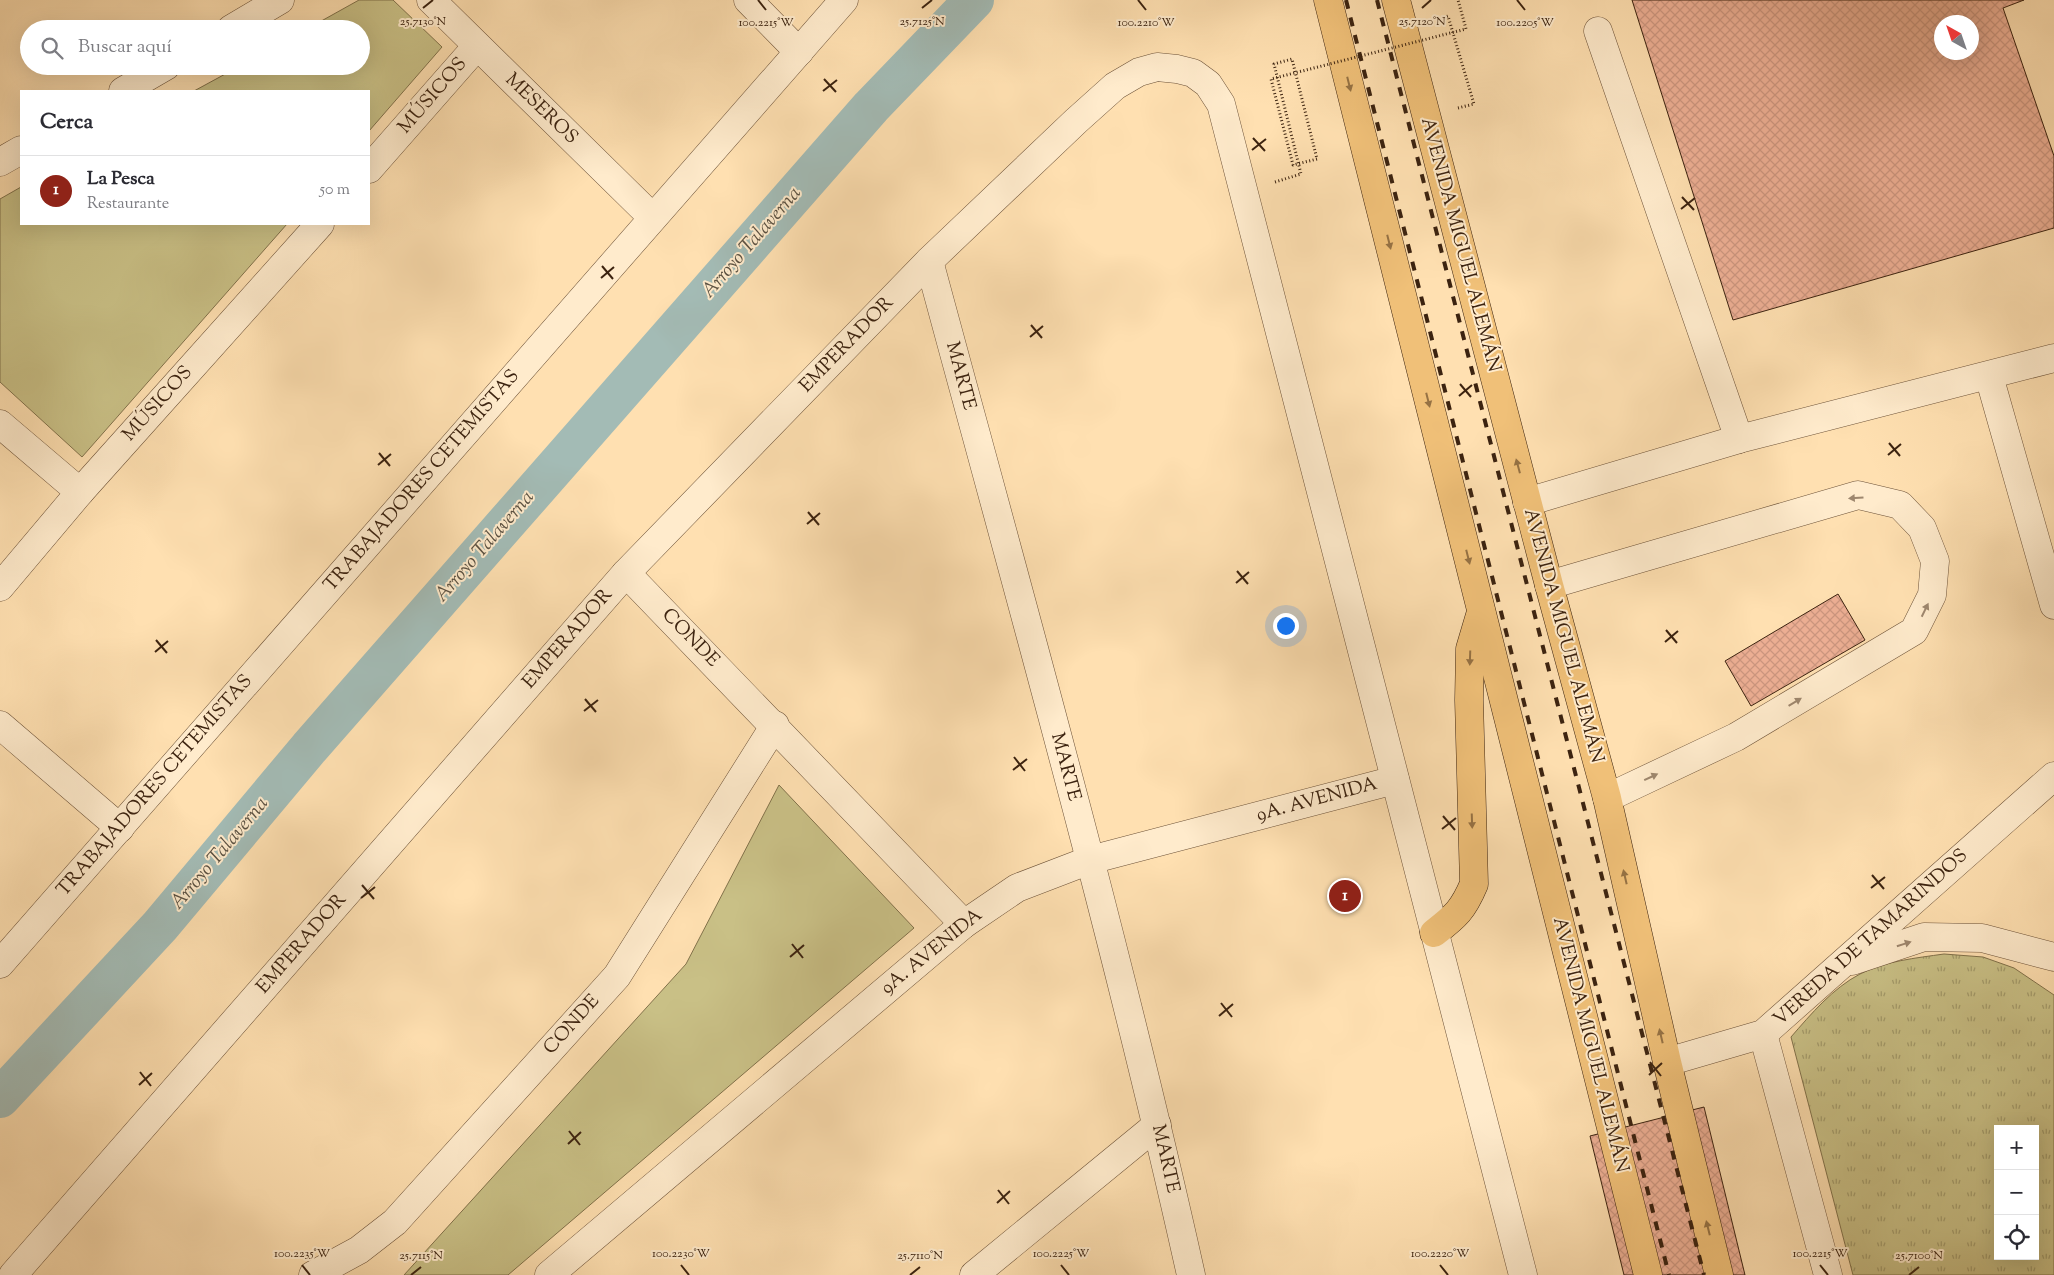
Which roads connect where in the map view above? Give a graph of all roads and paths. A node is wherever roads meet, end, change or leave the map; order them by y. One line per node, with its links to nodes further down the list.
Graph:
1 (280, 0): 8 (street)
2 (431, 0): 10 (street, MESEROS)
3 (748, 0): 11 (street)
4 (844, 0): 11 (street, TRABAJADORES CETEMISTAS)
5 (1328, 0): 32 (highway, AVENIDA MIGUEL ALEMÁN, one-way to 32)
6 (1458, 0): 17 (path, bridge)
7 (1399, 9): 26 (highway, AVENIDA MIGUEL ALEMÁN, one-way to 7)
8 (246, 20)
9 (1598, 31): 24 (street)
10 (477, 46): 16 (street, MÚSICOS); 18 (street, MESEROS)
11 (798, 52): 18 (street, TRABAJADORES CETEMISTAS)
12 (151, 75): 13 (street)
13 (125, 90)
14 (20, 151): 15 (street)
15 (0, 162)
16 (370, 168)
17 (1243, 190): 20 (street, EMPERADOR); 36 (street)
18 (652, 217): 38 (street, TRABAJADORES CETEMISTAS)
19 (319, 225): 25 (street, MÚSICOS)
20 (929, 262): 28 (street, EMPERADOR); 39 (street, MARTE)
21 (2054, 358): 22 (street)
22 (1989, 376): 24 (street); 27 (street)
23 (0, 424): 25 (street)
24 (1739, 439): 26 (street)
25 (80, 492): 30 (street, MÚSICOS)
26 (1527, 502): 29 (highway, AVENIDA MIGUEL ALEMÁN)
27 (2044, 529): 31 (street)
28 (626, 573): 34 (street, CONDE); 48 (street, EMPERADOR)
29 (1548, 585): 37 (highway, AVENIDA MIGUEL ALEMÁN); 37 (street, one-way to 29)
30 (0, 587)
31 (2054, 605)
32 (1481, 611): 41 (highway, one-way to 41); 54 (highway, AVENIDA MIGUEL ALEMÁN)
33 (0, 724): 38 (street)
34 (775, 725): 40 (street, CONDE); 49 (street, CONDE)
35 (2054, 776): 44 (street, VEREDA DE TAMARINDOS)
36 (1395, 780): 39 (street, 9A. AVENIDA); 41 (street)
37 (1607, 798): 46 (highway, AVENIDA MIGUEL ALEMÁN, one-way to 37)
38 (120, 828): 43 (street, TRABAJADORES CETEMISTAS)
39 (1090, 860): 40 (street, 9A. AVENIDA); 47 (street, MARTE)
40 (964, 924): 50 (street, 9A. AVENIDA)
41 (1434, 933): 53 (street)
42 (2054, 957): 44 (street, one-way to 42)
43 (0, 964)
44 (1841, 964): 45 (street, VEREDA DE TAMARINDOS)
45 (1763, 1034): 46 (street, VEREDA DE TAMARINDOS); 56 (street)
46 (1667, 1062): 55 (highway, AVENIDA MIGUEL ALEMÁN, one-way to 46)
47 (1157, 1125): 51 (street); 52 (street, MARTE)
48 (13, 1275)
49 (313, 1275)
50 (549, 1275)
51 (974, 1275)
52 (1191, 1275)
53 (1523, 1275)
54 (1648, 1275)
55 (1719, 1275)
56 (1828, 1275)

